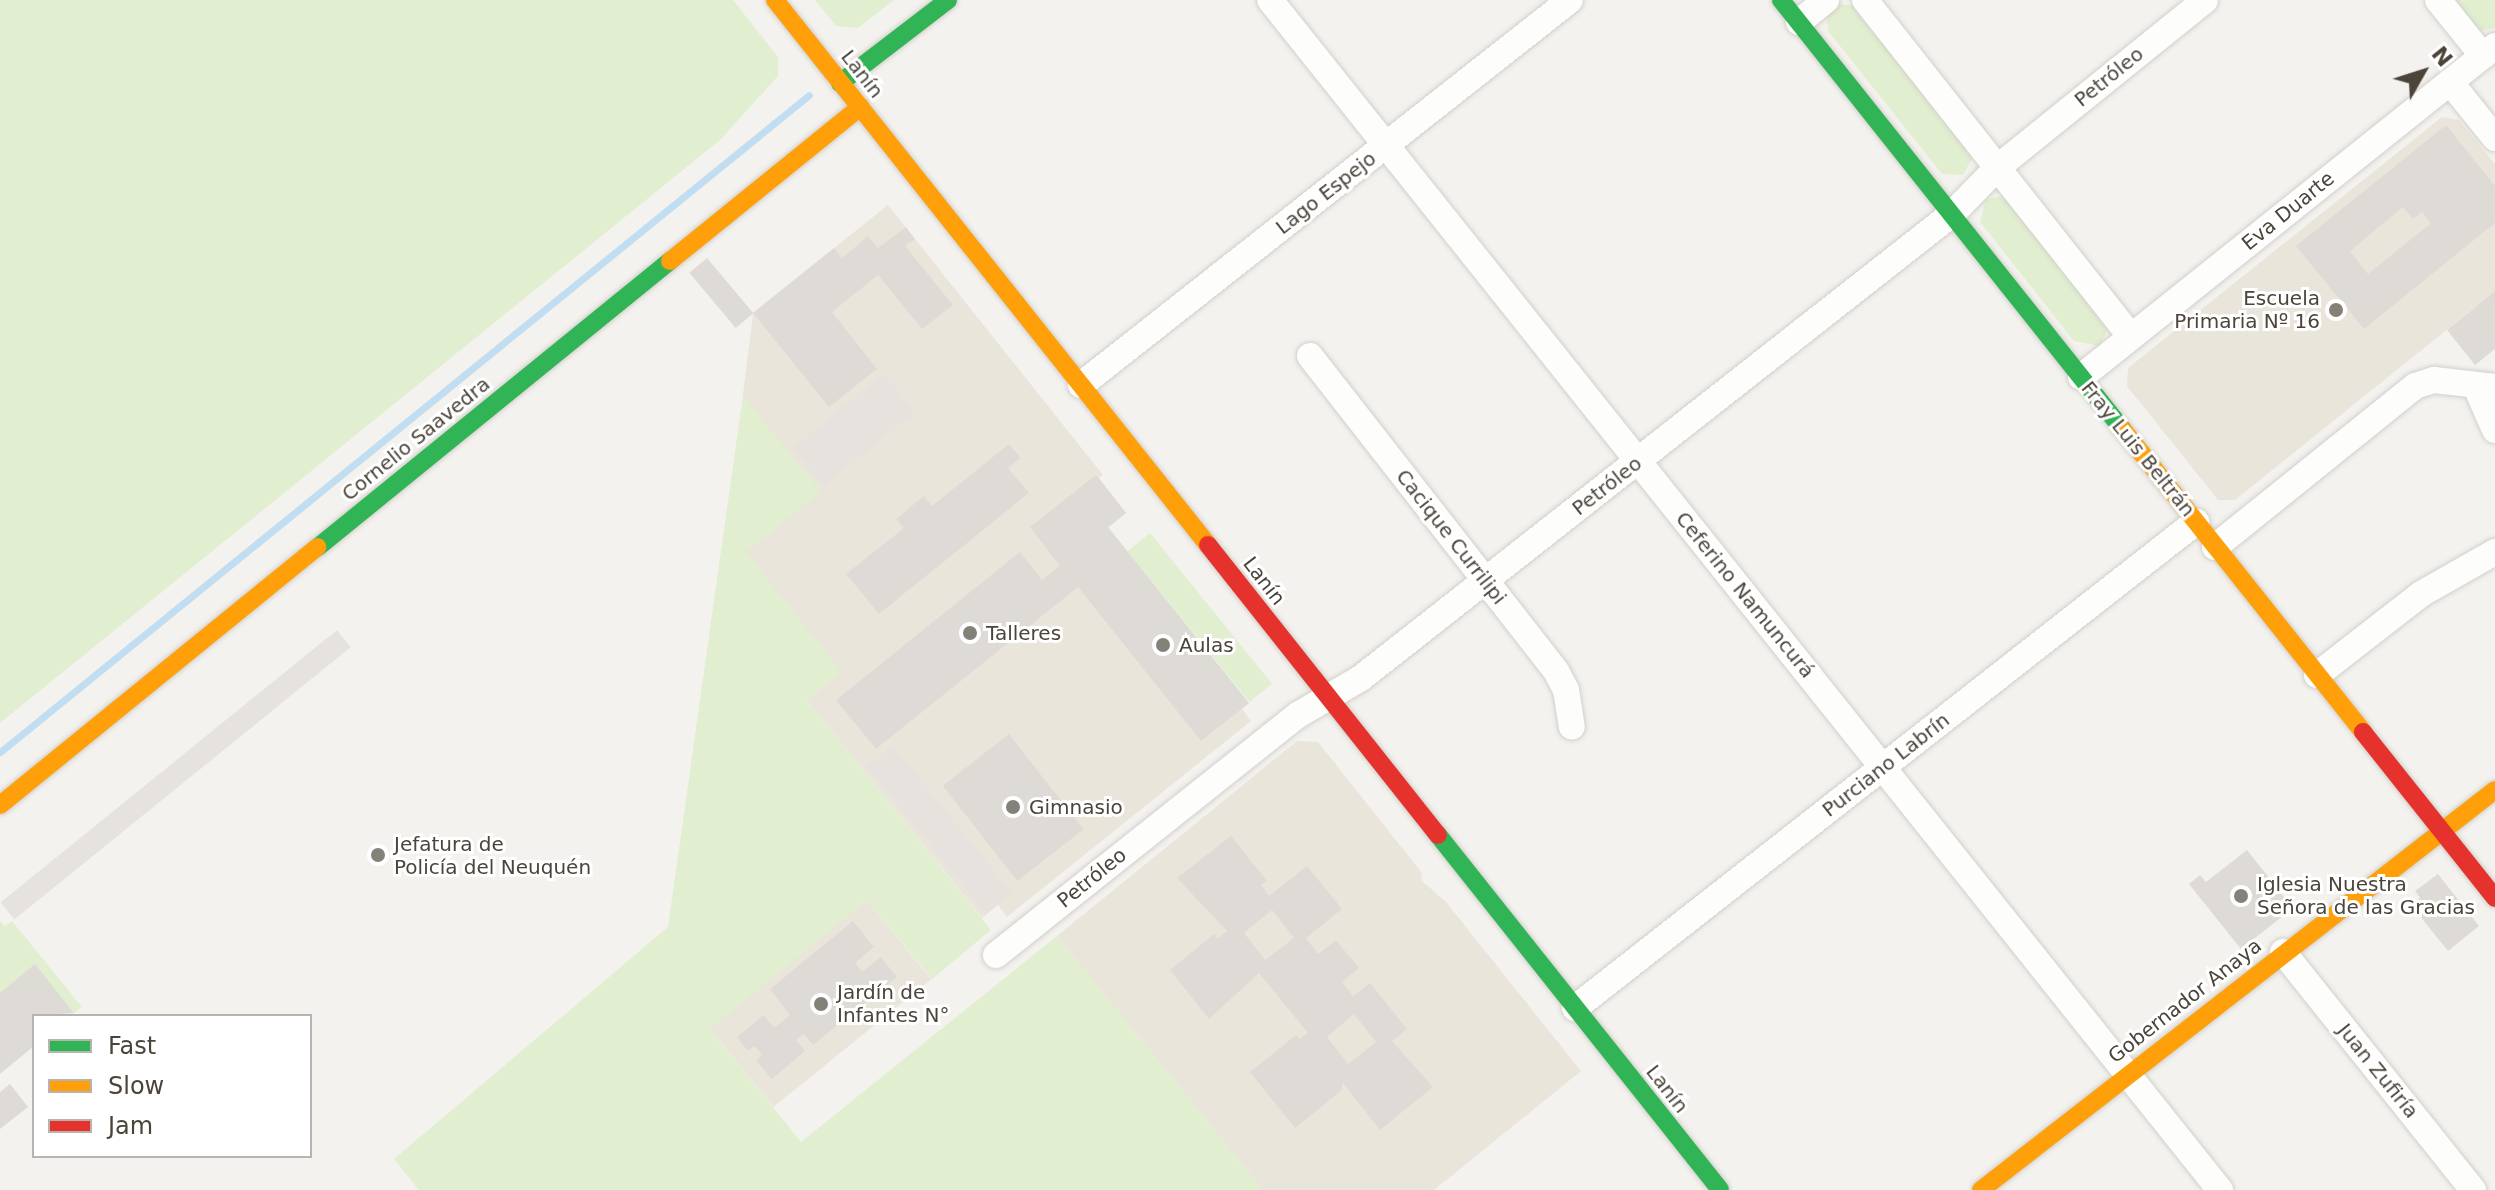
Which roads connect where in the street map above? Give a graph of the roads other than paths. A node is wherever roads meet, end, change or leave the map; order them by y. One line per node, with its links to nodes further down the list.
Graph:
1 (775, 0): 13 (main road, Lanín)
2 (948, 0): 13 (main road)
3 (1270, 0): 16 (street, Ceferino Namuncurá)
4 (1570, 0): 16 (street, Lago Espejo)
5 (1781, 0): 10 (main road, Fray Luis Beltrán)
6 (1826, 0): 10 (street)
7 (1865, 0): 17 (street)
8 (2205, 0): 17 (street, Petróleo)
9 (2438, 0): 11 (street)
10 (1799, 22): 18 (main road, Fray Luis Beltrán)
11 (2489, 51): 12 (street, Eva Duarte)
12 (2450, 82): 15 (street); 19 (street, Eva Duarte)
13 (840, 83): 14 (main road, Lanín)
14 (860, 107): 22 (main road, Lanín); 35 (main road, Cornelio Saavedra)
15 (2495, 138)
16 (1386, 145): 22 (street, Lago Espejo); 25 (street, Ceferino Namuncurá)
17 (1997, 168): 18 (street, Petróleo); 19 (street)
18 (1952, 214): 21 (main road, Fray Luis Beltrán); 25 (street, Petróleo)
19 (2131, 337): 21 (street, Eva Duarte)
20 (1310, 356): 29 (street, Cacique Currilipi)
21 (2081, 377): 26 (main road, Fray Luis Beltrán)
22 (1081, 385): 31 (main road, Lanín)
23 (2486, 387): 24 (street); 27 (street)
24 (2495, 430)
25 (1638, 461): 29 (street, Petróleo); 33 (street, Ceferino Namuncurá)
26 (2196, 522): 27 (main road, Fray Luis Beltrán); 33 (street, Purciano Labrín)
27 (2215, 547): 30 (main road, Fray Luis Beltrán)
28 (2495, 552): 30 (street)
29 (1485, 581): 31 (street, Petróleo); 32 (street, Cacique Currilipi)
30 (2317, 675): 36 (main road, Fray Luis Beltrán)
31 (1328, 697): 39 (street, Petróleo); 40 (main road, Lanín)
32 (1572, 727)
33 (1882, 768): 40 (street, Purciano Labrín); 41 (street, Ceferino Namuncurá)
34 (2495, 790): 36 (main road, Gobernador Anaya)
35 (0, 805)
36 (2441, 831): 37 (main road, Fray Luis Beltrán); 38 (main road, Gobernador Anaya)
37 (2495, 898)
38 (2283, 952): 41 (main road, Gobernador Anaya); 45 (street, Juan Zufiría)
39 (996, 955)
40 (1575, 1008): 42 (main road, Lanín)
41 (2128, 1074): 43 (main road, Gobernador Anaya); 44 (street, Ceferino Namuncurá)
42 (1720, 1190)
43 (1981, 1190)
44 (2220, 1190)
45 (2473, 1190)

